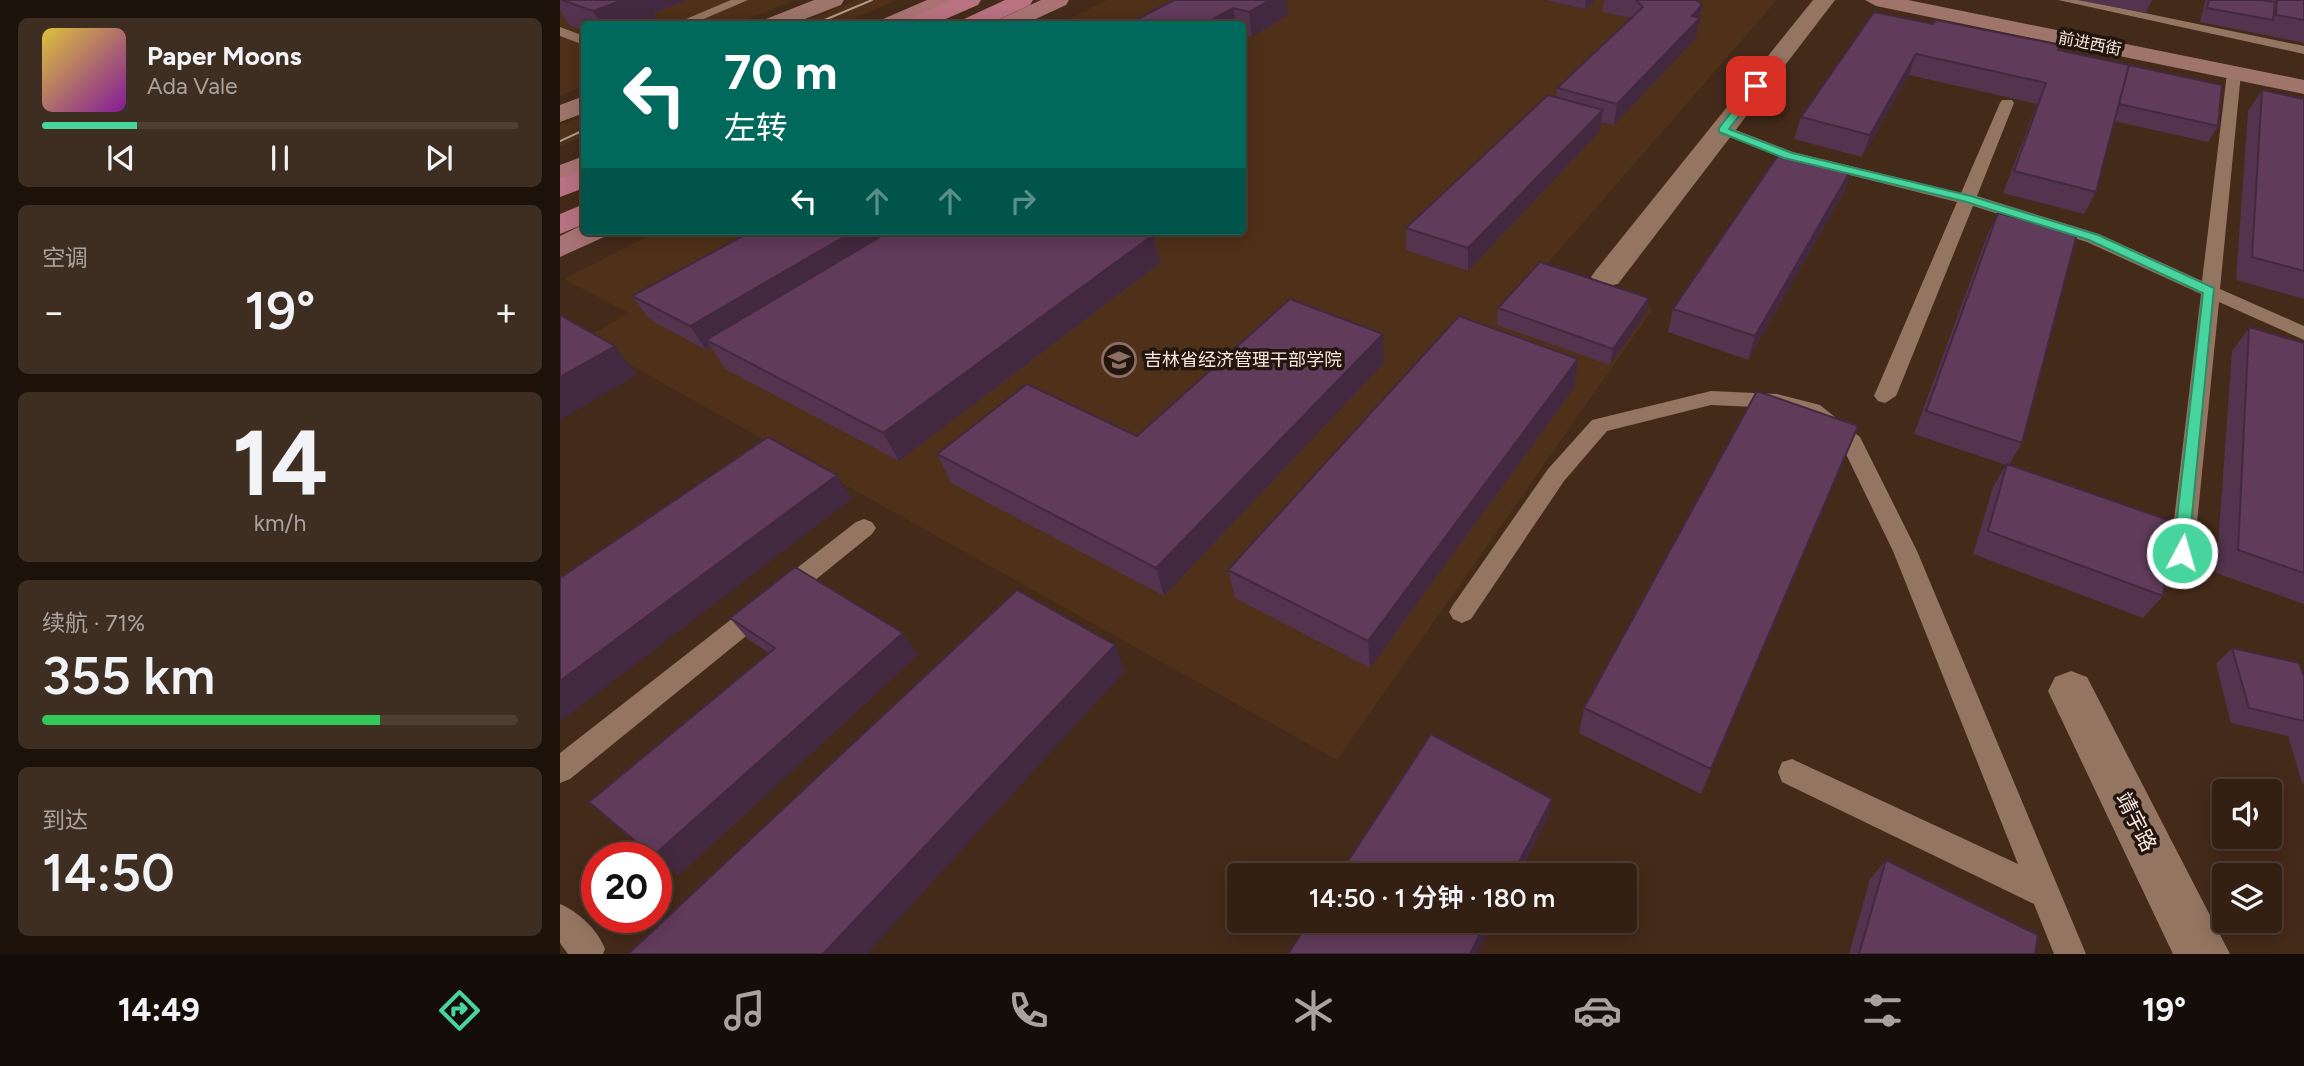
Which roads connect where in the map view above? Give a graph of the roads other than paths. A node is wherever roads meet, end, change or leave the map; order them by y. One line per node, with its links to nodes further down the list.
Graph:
1 (742, 0): 10 (lane)
2 (833, 0): 11 (street)
3 (945, 0): 12 (main road)
4 (970, 0): 13 (highway)
5 (1022, 0): 14 (highway)
6 (1058, 0): 15 (main road)
7 (1824, 0): 24 (street)
8 (1876, 0): 19 (street, 前进西街)
9 (2064, 0): 18 (lane)
10 (689, 21)
11 (781, 21)
12 (898, 21)
13 (924, 21)
14 (978, 21)
15 (1014, 21)
16 (560, 32): 17 (lane)
17 (581, 40)
18 (2304, 50)
19 (2234, 72): 20 (street, 前进西街); 35 (lane)
20 (2304, 87)
21 (2007, 103): 29 (lane)
22 (581, 105): 23 (street)
23 (560, 114)
24 (1723, 130): 29 (lane); 34 (street)
25 (581, 164): 26 (main road)
26 (560, 174)
27 (581, 179): 28 (highway)
28 (560, 189)
29 (1967, 199): 35 (lane); 37 (lane)
30 (581, 214): 31 (highway)
31 (560, 225)
32 (585, 235): 33 (main road)
33 (560, 247)
34 (1607, 277)
35 (2210, 291): 36 (lane); 39 (lane)
36 (2304, 334)
37 (1885, 396)
38 (864, 528): 42 (lane)
39 (2182, 553)
40 (1462, 612): 44 (lane)
41 (2071, 691): 48 (street, 靖宇路)
42 (560, 770)
43 (1792, 772): 44 (lane)
44 (2045, 893): 47 (lane)
45 (560, 920): 46 (lane)
46 (584, 954)
47 (2070, 954)
48 (2202, 954)

